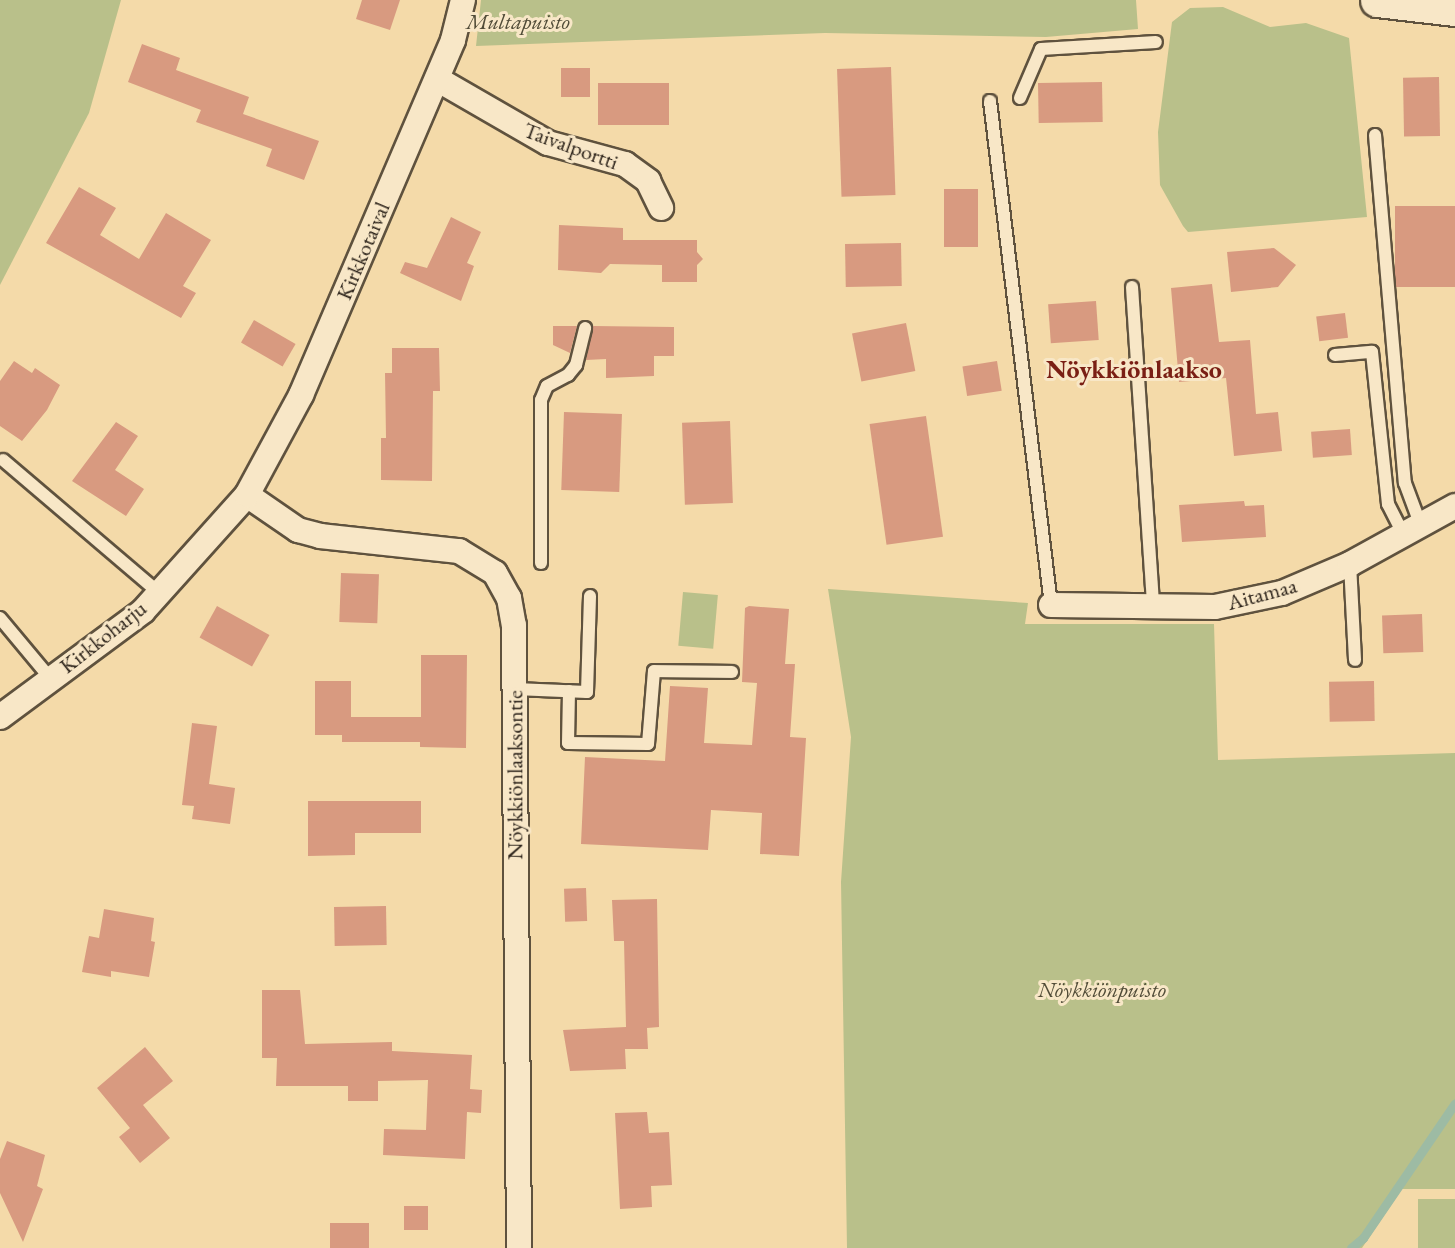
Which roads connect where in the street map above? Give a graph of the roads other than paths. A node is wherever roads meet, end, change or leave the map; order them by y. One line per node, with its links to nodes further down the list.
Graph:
1 (462, 0): 5 (street, Kirkkotaival)
2 (1377, 0): 3 (street)
3 (1455, 9)
4 (1156, 42): 6 (lane)
5 (437, 80): 9 (street, Taivalportti); 14 (street, Kirkkotaival)
6 (1020, 98)
7 (990, 101): 21 (lane)
8 (1375, 135): 16 (lane)
9 (661, 208)
10 (1132, 287): 22 (lane)
11 (585, 328): 17 (lane)
12 (1335, 355): 16 (lane)
13 (3, 460): 19 (lane)
14 (247, 495): 19 (street, Kirkkoharju); 27 (street, Nöykkiönlaaksontie)
15 (1455, 506): 16 (street, Aitamaa)
16 (1412, 531): 18 (street, Aitamaa)
17 (541, 563)
18 (1350, 564): 22 (street, Aitamaa); 24 (lane)
19 (158, 592): 26 (street, Kirkkoharju)
20 (590, 596): 28 (lane)
21 (1051, 604): 22 (street, Aitamaa)
22 (1152, 605)
23 (0, 618): 26 (lane)
24 (1355, 660)
25 (732, 672): 28 (lane)
26 (50, 678): 29 (street, Kirkkoharju)
27 (515, 689): 28 (lane); 30 (street, Nöykkiönlaaksontie)
28 (568, 691)
29 (0, 717)
30 (519, 1248)

